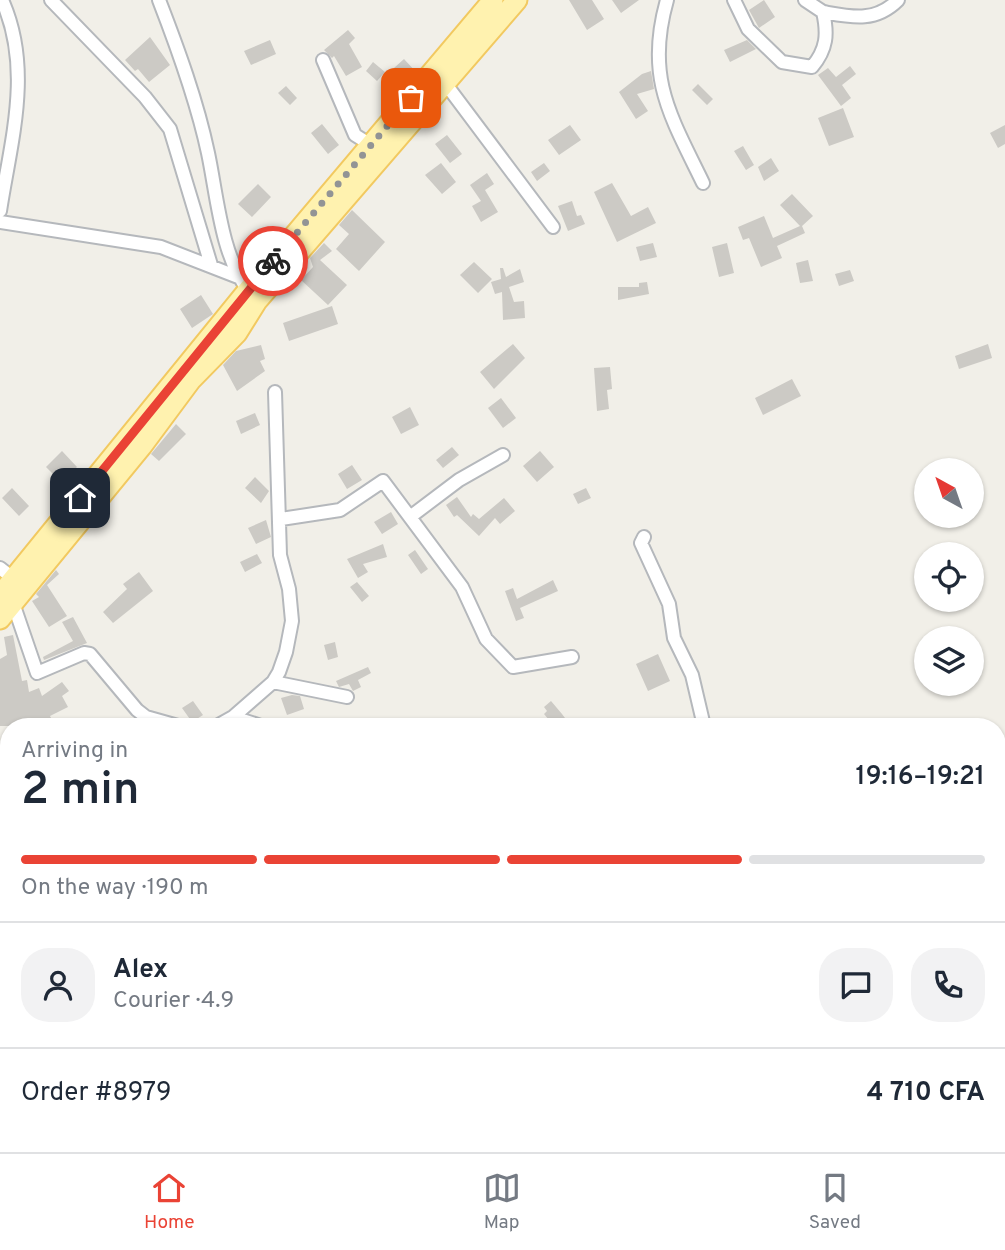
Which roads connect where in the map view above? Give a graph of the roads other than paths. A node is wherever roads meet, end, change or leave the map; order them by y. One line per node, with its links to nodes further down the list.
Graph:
1 (2, 0): 15 (street)
2 (51, 0): 18 (street)
3 (159, 0): 19 (street)
4 (517, 0): 12 (main road)
5 (667, 0): 14 (street)
6 (734, 0): 10 (street)
7 (805, 0): 10 (street)
8 (898, 0): 10 (street)
9 (492, 1): 13 (main road)
10 (823, 12)
11 (323, 60): 13 (street)
12 (445, 83): 17 (street); 26 (main road)
13 (371, 145): 19 (main road)
14 (703, 183)
15 (0, 211)
16 (0, 222): 18 (street)
17 (553, 227)
18 (211, 265): 19 (street)
19 (243, 283): 25 (main road)
20 (275, 392): 23 (street)
21 (503, 455): 22 (street)
22 (410, 517): 23 (street); 28 (street)
23 (281, 519): 29 (street)
24 (644, 537): 34 (street)
25 (7, 574): 26 (main road)
26 (7, 599): 27 (main road); 32 (street)
27 (0, 619)
28 (572, 657)
29 (272, 682): 30 (street); 31 (street)
30 (347, 697)
31 (233, 717): 33 (street)
32 (150, 718)
33 (236, 718)
34 (702, 718)

